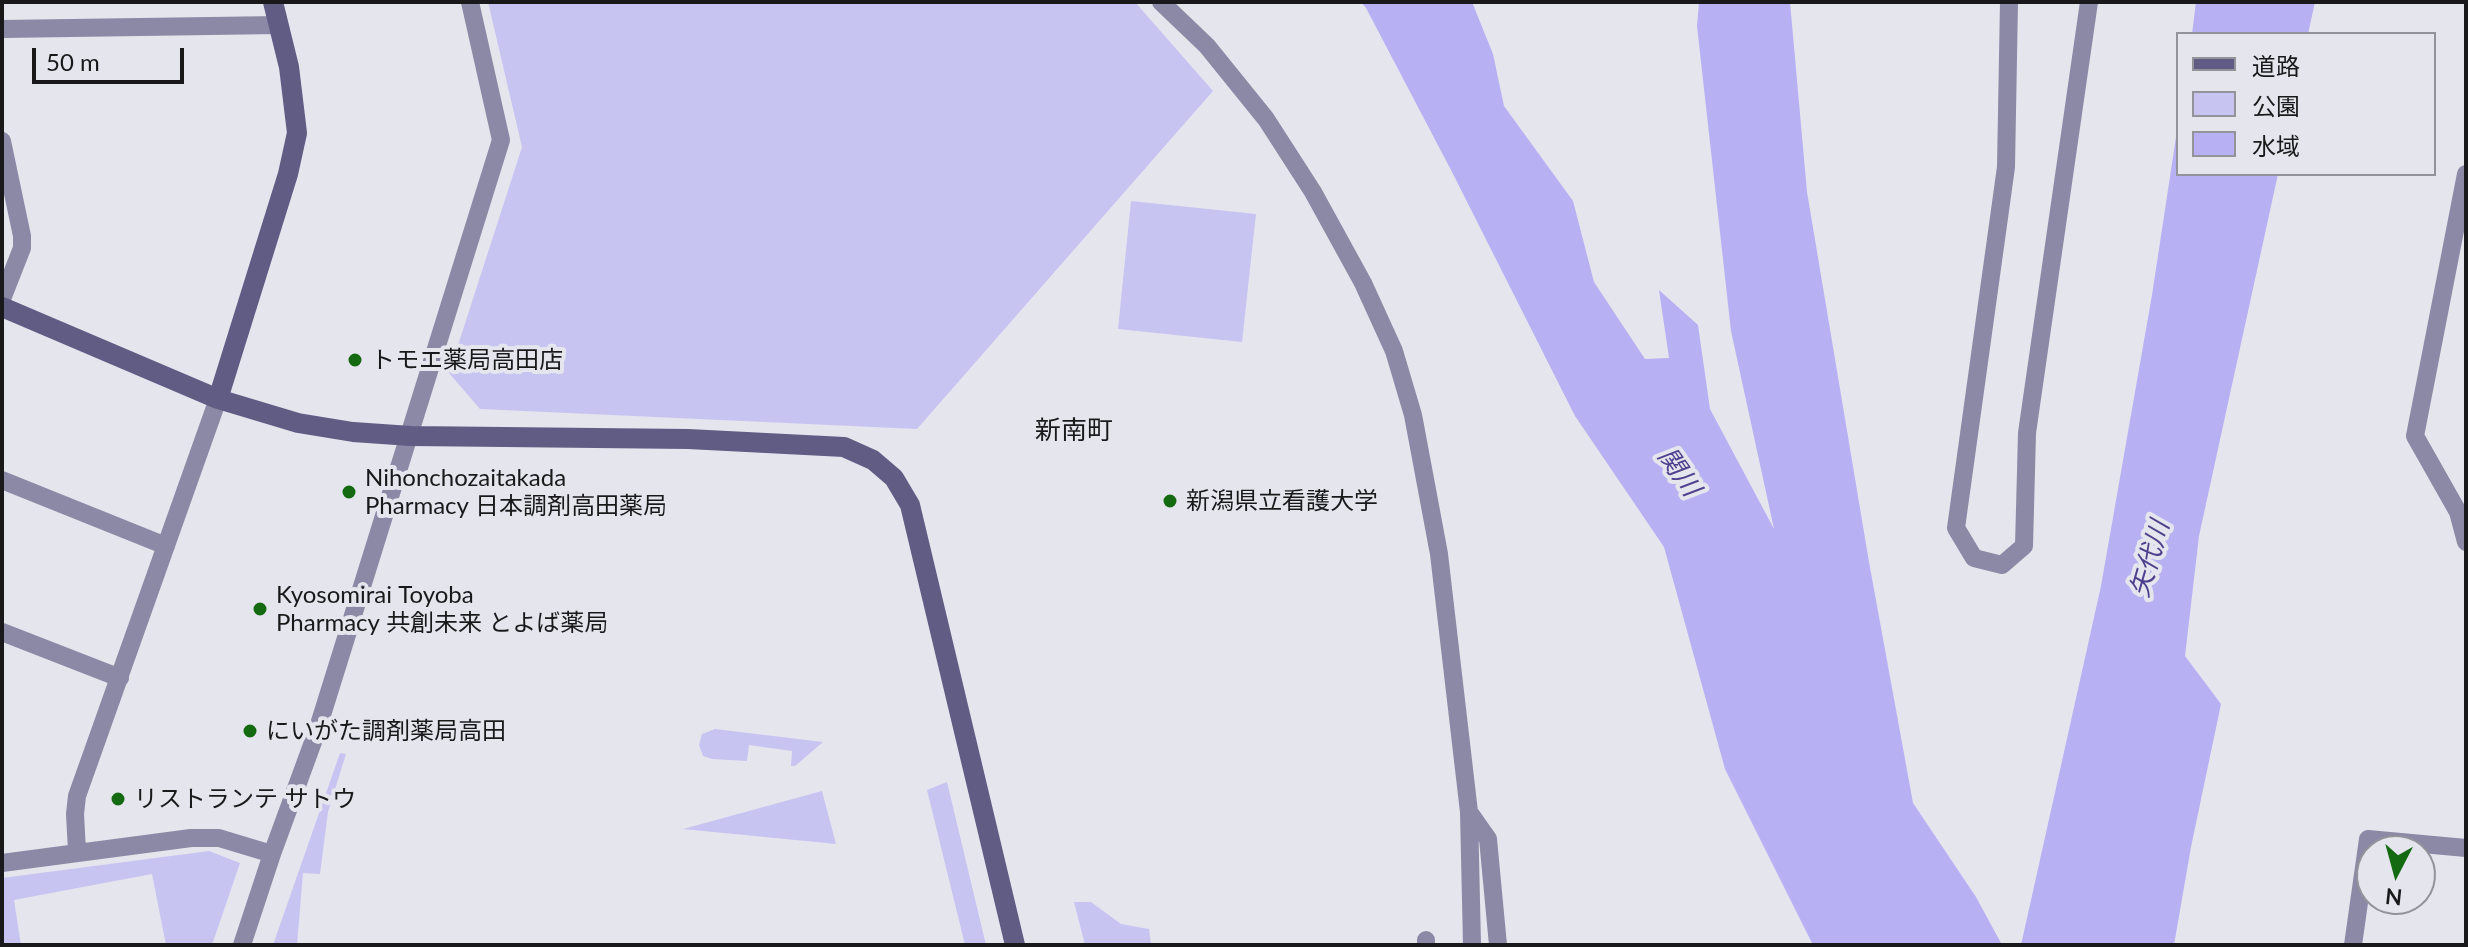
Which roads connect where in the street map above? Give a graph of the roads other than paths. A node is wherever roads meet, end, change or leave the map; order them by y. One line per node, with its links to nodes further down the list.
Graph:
1 (273, 2): 6 (street)
2 (470, 2): 13 (street)
3 (1161, 2): 19 (street)
4 (2009, 2): 5 (street)
5 (2089, 2)
6 (279, 25): 7 (street); 12 (street)
7 (2, 29)
8 (2, 141): 10 (street)
9 (2466, 174): 15 (street)
10 (2, 299)
11 (2, 307): 12 (street)
12 (218, 399): 13 (street); 16 (street)
13 (411, 436): 22 (street); 25 (street)
14 (2, 480): 16 (street)
15 (2466, 542)
16 (166, 546): 18 (street)
17 (2, 632): 18 (street)
18 (120, 678): 21 (street)
19 (1469, 812): 26 (street); 27 (street)
20 (2466, 848): 28 (street)
21 (77, 851): 22 (street); 23 (street)
22 (272, 854): 24 (street)
23 (2, 863)
24 (242, 945)
25 (1015, 945)
26 (1472, 945)
27 (1498, 945)
28 (2353, 945)

